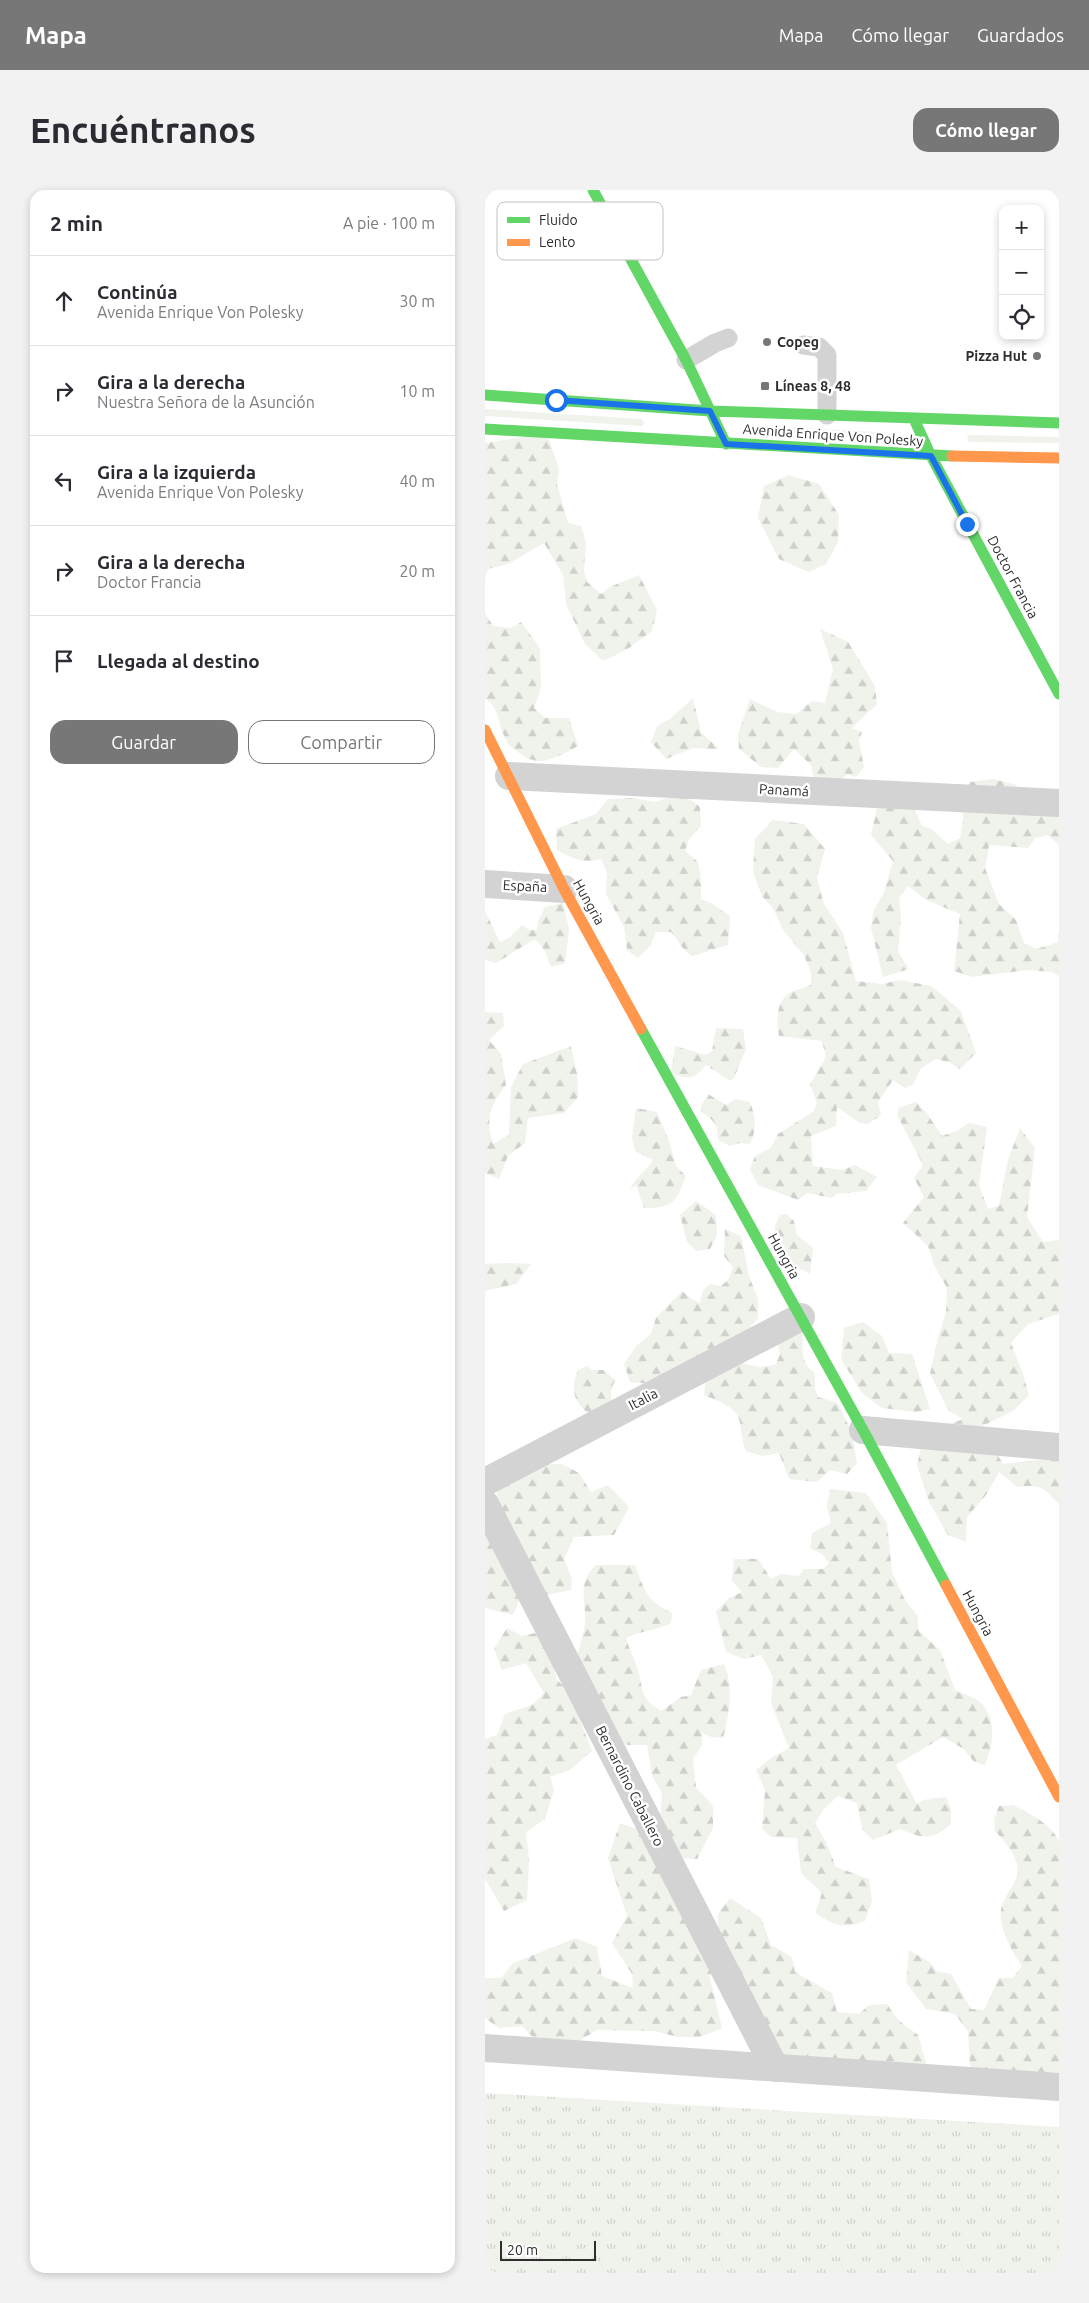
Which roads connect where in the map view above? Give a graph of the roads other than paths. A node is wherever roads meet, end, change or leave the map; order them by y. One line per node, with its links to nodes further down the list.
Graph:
1 (593, 190): 2 (street)
2 (600, 202)
3 (631, 260): 6 (street)
4 (728, 338): 6 (lane)
5 (803, 345): 9 (lane)
6 (686, 360): 8 (street)
7 (485, 395): 8 (street, Avenida Enrique Von Polesky)
8 (710, 411): 9 (street, Avenida Enrique Von Polesky); 13 (street)
9 (827, 415): 10 (street, Avenida Enrique Von Polesky)
10 (914, 419): 11 (street, Avenida Enrique Von Polesky); 14 (street, Doctor Francia)
11 (1059, 423)
12 (485, 429): 13 (street, Avenida Enrique Von Polesky)
13 (726, 444): 14 (street, Avenida Enrique Von Polesky)
14 (931, 456): 15 (street, Avenida Enrique Von Polesky); 16 (street, Doctor Francia)
15 (1059, 458)
16 (1059, 694)
17 (485, 730): 18 (street, Hungria)
18 (509, 776): 19 (street, Panamá); 21 (street, Hungria)
19 (1059, 803)
20 (485, 884): 21 (street, España)
21 (564, 888): 22 (street, Hungria)
22 (801, 1317): 23 (street, Hungria); 25 (street, Italia)
23 (863, 1430): 24 (street); 27 (street, Hungria)
24 (1059, 1447)
25 (485, 1482)
26 (485, 1504): 29 (street, Bernardino Caballero)
27 (1059, 1797)
28 (485, 2048): 29 (street)
29 (775, 2068): 30 (street)
30 (1059, 2086)

